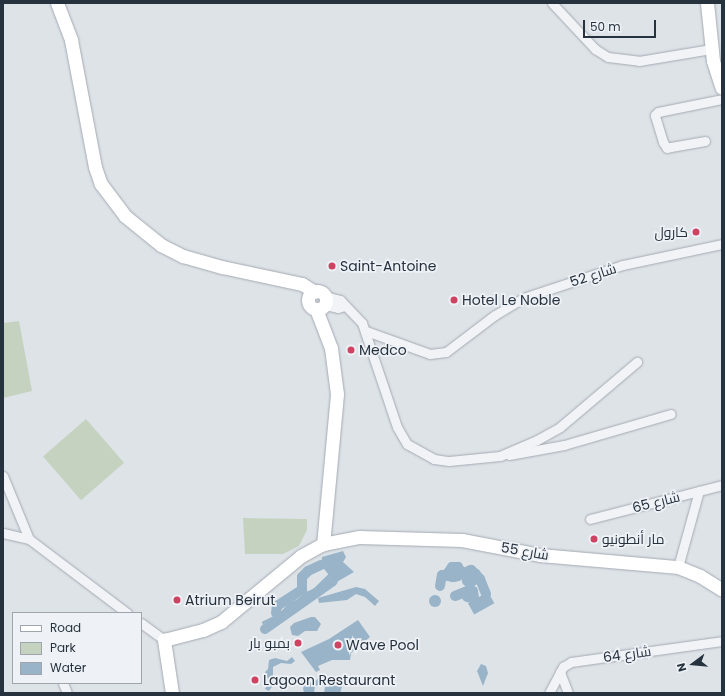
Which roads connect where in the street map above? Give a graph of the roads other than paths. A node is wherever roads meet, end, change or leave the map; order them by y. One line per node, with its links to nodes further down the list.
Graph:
1 (57, 3): 9 (street)
2 (552, 3): 4 (street)
3 (707, 3): 4 (street)
4 (711, 49): 5 (street)
5 (722, 88)
6 (722, 99): 7 (street)
7 (705, 141)
8 (722, 244): 10 (street, شارع 52)
9 (319, 301): 10 (street); 20 (street)
10 (366, 331): 13 (street)
11 (637, 362): 13 (street)
12 (671, 414): 13 (street)
13 (500, 456)
14 (3, 476): 19 (street)
15 (722, 484): 16 (street, شارع 65)
16 (699, 491): 17 (street, شارع 65); 21 (street)
17 (590, 519)
18 (3, 533): 19 (street)
19 (29, 539): 23 (street)
20 (323, 544): 21 (street, شارع 55); 25 (street, شارع 55)
21 (678, 567): 22 (street, شارع 55)
22 (722, 590)
23 (126, 612)
24 (142, 624): 25 (street)
25 (164, 640): 28 (street)
26 (722, 641): 27 (street, شارع 64)
27 (560, 672): 29 (street, شارع 64); 30 (street)
28 (172, 693)
29 (549, 693)
30 (568, 693)

